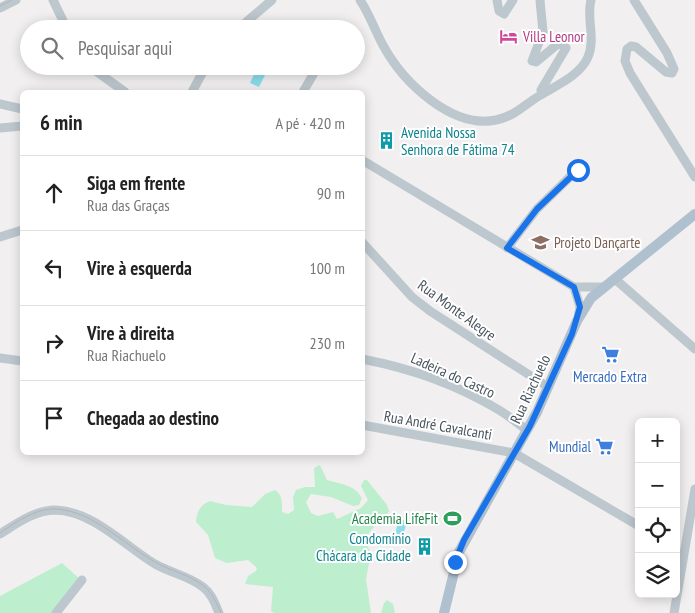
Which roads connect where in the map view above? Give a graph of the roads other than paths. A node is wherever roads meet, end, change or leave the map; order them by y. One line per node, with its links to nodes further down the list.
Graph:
1 (16, 0): 10 (street)
2 (53, 0): 11 (street)
3 (272, 0): 12 (street)
4 (360, 0): 19 (street)
5 (497, 0): 6 (street)
6 (513, 0)
7 (540, 0): 19 (street)
8 (590, 0): 19 (street)
9 (634, 0): 26 (street)
10 (0, 8)
11 (63, 20)
12 (249, 20)
13 (102, 75): 16 (street)
14 (201, 75): 17 (street)
15 (313, 75): 18 (street)
16 (122, 90)
17 (193, 90)
18 (304, 90)
19 (542, 94)
20 (0, 104): 21 (street)
21 (20, 109)
22 (20, 127): 23 (street)
23 (0, 128)
24 (365, 162): 31 (street)
25 (578, 170): 31 (street)
26 (695, 177)
27 (695, 214): 32 (main road, Rua Riachuelo)
28 (20, 231): 29 (street)
29 (0, 237)
30 (365, 245): 40 (street, Rua Monte Alegre)
31 (507, 248): 33 (street)
32 (616, 279): 34 (main road, Rua Riachuelo); 36 (street)
33 (574, 287): 34 (street); 35 (street)
34 (605, 287): 35 (main road, Rua Riachuelo)
35 (577, 320): 40 (main road, Rua Riachuelo)
36 (695, 349)
37 (0, 358): 39 (street)
38 (365, 360): 42 (street, Ladeira do Castro)
39 (20, 361)
40 (548, 387): 42 (main road, Rua Riachuelo)
41 (365, 426): 43 (street, Rua André Cavalcanti)
42 (528, 430): 43 (main road, Rua Riachuelo)
43 (514, 453): 45 (street, Rua André Cavalcanti); 52 (main road, Rua Riachuelo)
44 (695, 489): 47 (street)
45 (635, 524)
46 (0, 534): 51 (street)
47 (680, 549)
48 (680, 553): 53 (street)
49 (82, 580): 50 (street)
50 (56, 613)
51 (219, 613)
52 (444, 613)
53 (674, 613)

